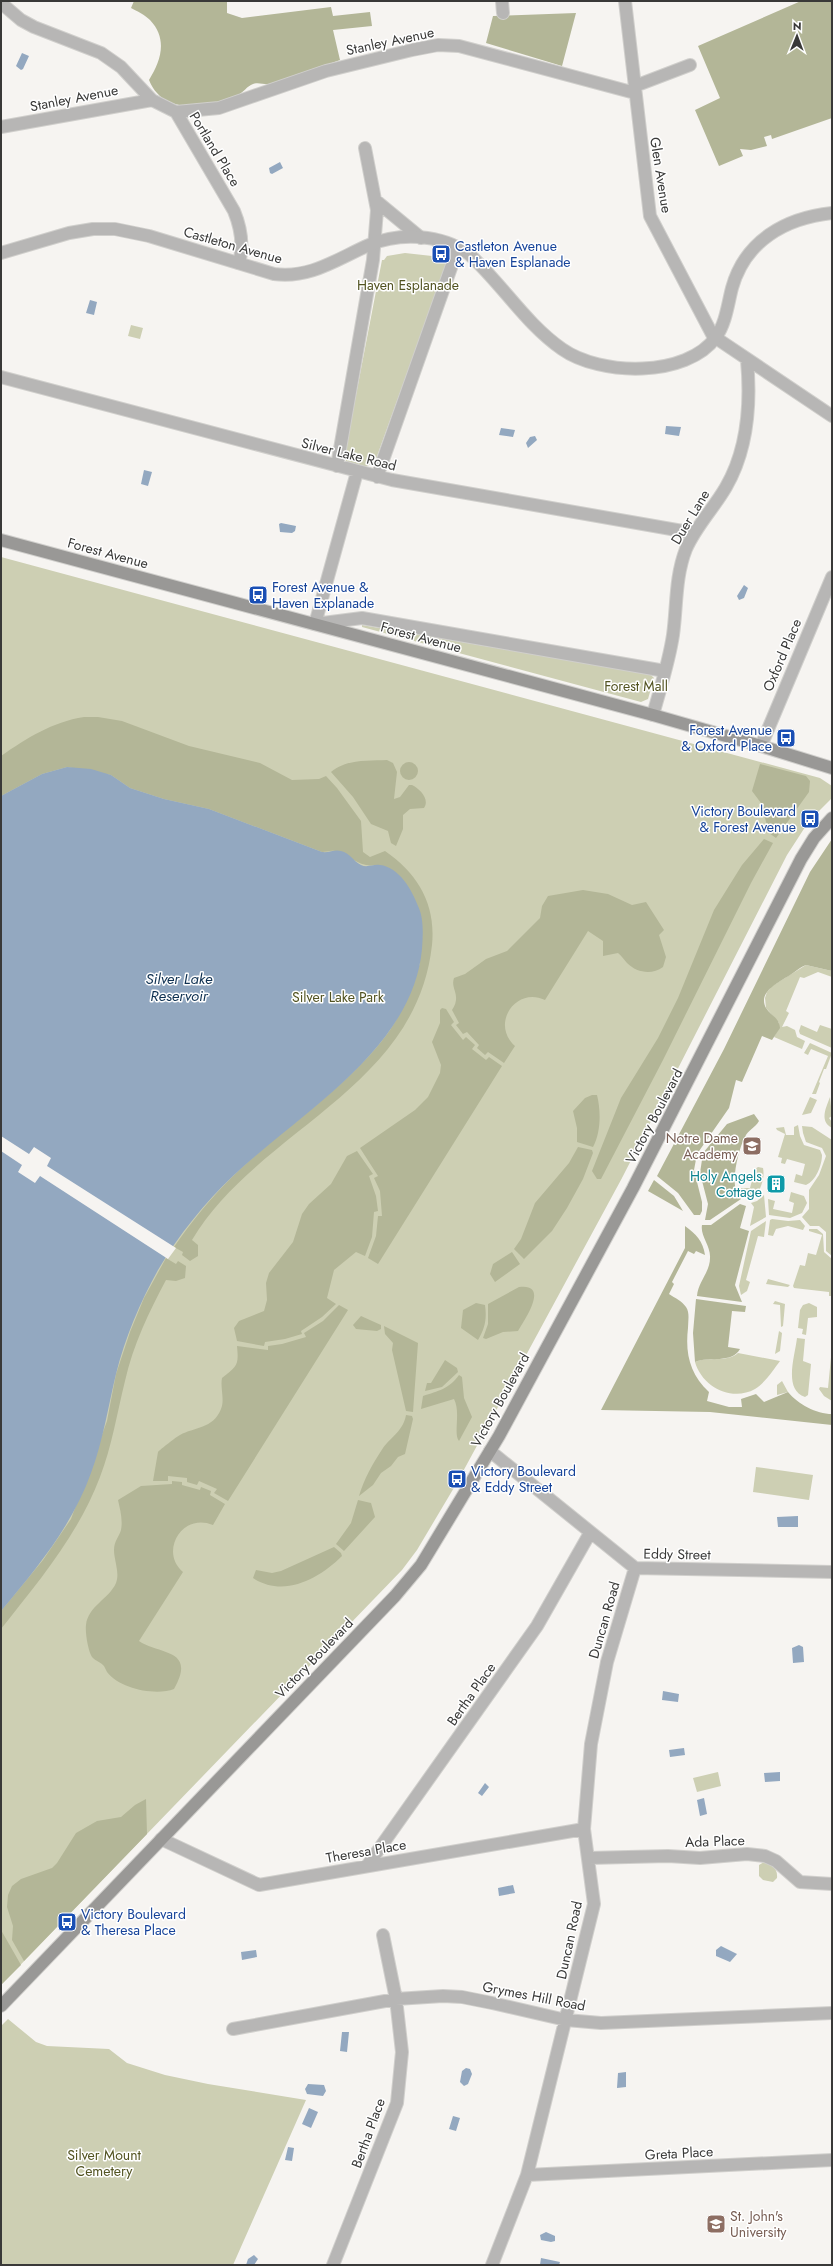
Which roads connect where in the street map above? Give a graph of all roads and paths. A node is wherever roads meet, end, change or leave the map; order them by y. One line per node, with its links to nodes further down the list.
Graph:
1 (625, 1): 4 (street, Glen Avenue)
2 (1, 3): 5 (street, Portland Place)
3 (690, 66): 4 (street)
4 (635, 89): 6 (street, Stanley Avenue); 16 (street, Glen Avenue)
5 (152, 100): 6 (street, Portland Place); 7 (street, Stanley Avenue)
6 (176, 112): 15 (street, Portland Place)
7 (1, 127)
8 (365, 148): 9 (street)
9 (375, 200): 11 (street); 12 (street)
10 (832, 212): 16 (street, Castleton Avenue)
11 (421, 238): 12 (street, Castleton Avenue); 13 (street, Castleton Avenue)
12 (375, 243): 15 (street, Castleton Avenue); 20 (street)
13 (456, 247): 16 (street, Castleton Avenue); 22 (street)
14 (1, 253): 15 (street, Castleton Avenue)
15 (239, 263)
16 (715, 339): 17 (street)
17 (747, 360): 19 (street); 23 (street, Duer Lane)
18 (1, 377): 20 (street, Silver Lake Road)
19 (832, 416)
20 (337, 466): 21 (street, Silver Lake Road)
21 (357, 472): 22 (street, Silver Lake Road); 26 (street)
22 (377, 477): 23 (street, Silver Lake Road)
23 (694, 533): 27 (street, Duer Lane)
24 (1, 540): 26 (main road, Forest Avenue)
25 (832, 576): 29 (street, Oxford Place)
26 (315, 624): 27 (street); 28 (main road, Forest Avenue)
27 (665, 671): 28 (street, Duer Lane)
28 (653, 715): 29 (main road, Forest Avenue)
29 (762, 746): 30 (main road, Forest Avenue)
30 (832, 768)
31 (832, 818): 32 (main road, Victory Boulevard)
32 (490, 1451): 33 (street, Eddy Street); 37 (main road, Victory Boulevard)
33 (590, 1533): 34 (street, Eddy Street); 39 (street, Bertha Place)
34 (636, 1568): 35 (street, Eddy Street); 36 (street, Duncan Road)
35 (832, 1572)
36 (584, 1829): 38 (street, Duncan Road); 39 (street, Theresa Place)
37 (161, 1839): 39 (street, Theresa Place); 43 (main road, Victory Boulevard)
38 (589, 1858): 40 (street, Ada Place); 45 (street, Duncan Road)
39 (367, 1866)
40 (832, 1884)
41 (383, 1935): 42 (street, Bertha Place)
42 (396, 1999): 45 (street, Grymes Hill Road); 46 (street, Grymes Hill Road); 49 (street, Bertha Place)
43 (1, 2006)
44 (832, 2013): 45 (street, Grymes Hill Road)
45 (566, 2020): 48 (street, Duncan Road)
46 (233, 2029)
47 (832, 2160): 48 (street, Greta Place)
48 (527, 2175): 50 (street, Duncan Road)
49 (333, 2265)
50 (492, 2265)

